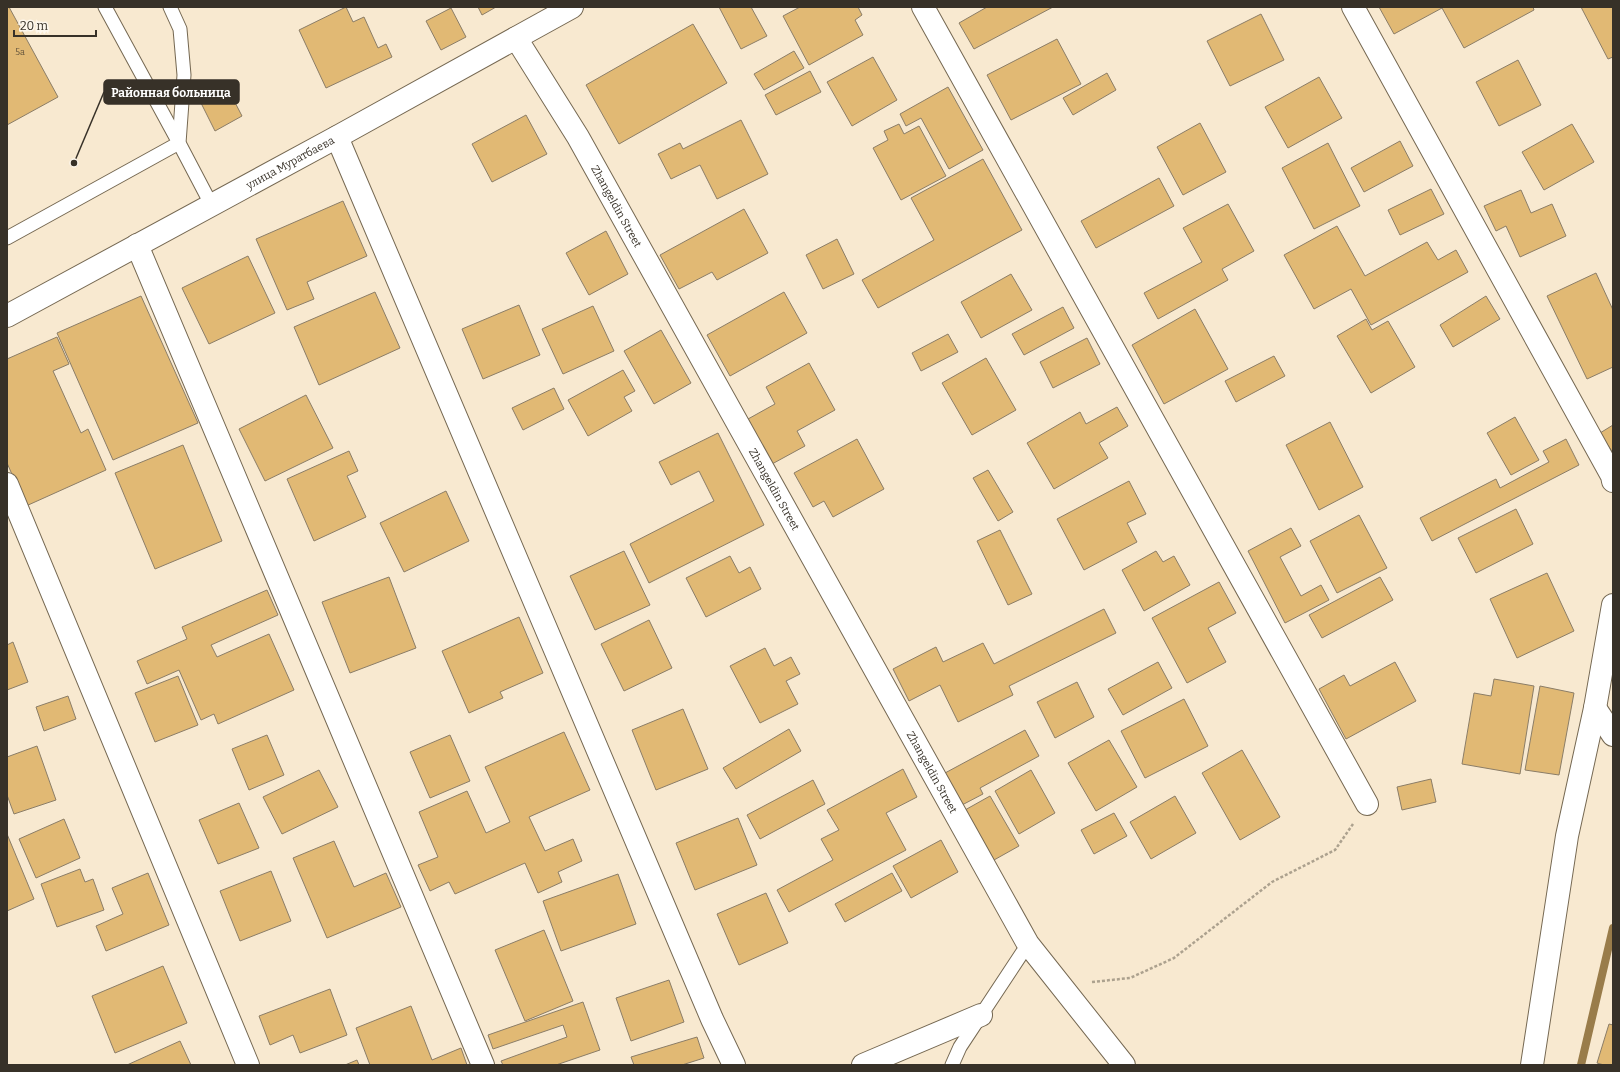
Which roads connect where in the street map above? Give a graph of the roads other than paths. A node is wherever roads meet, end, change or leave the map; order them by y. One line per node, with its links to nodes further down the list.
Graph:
1 (105, 7): 8 (lane)
2 (170, 7): 8 (lane)
3 (572, 7): 6 (street, улица Муратбаева)
4 (923, 7): 18 (street)
5 (1353, 7): 13 (street)
6 (516, 38): 7 (street, улица Муратбаева); 19 (street, Zhangeldin Street)
7 (337, 137): 9 (street, улица Муратбаева); 23 (street)
8 (179, 143): 9 (lane); 10 (lane)
9 (211, 204): 11 (street, улица Муратбаева)
10 (7, 238)
11 (137, 245): 12 (street, улица Муратбаева); 22 (street)
12 (7, 316)
13 (1613, 481)
14 (7, 484): 21 (street)
15 (1613, 605): 16 (street)
16 (1595, 708): 17 (street); 27 (street)
17 (1613, 735)
18 (1366, 804)
19 (1028, 944): 20 (lane); 26 (street, Zhangeldin Street)
20 (981, 1015): 24 (street); 25 (lane)
21 (248, 1065)
22 (483, 1065)
23 (734, 1065)
24 (863, 1065)
25 (952, 1065)
26 (1124, 1065)
27 (1532, 1065)

